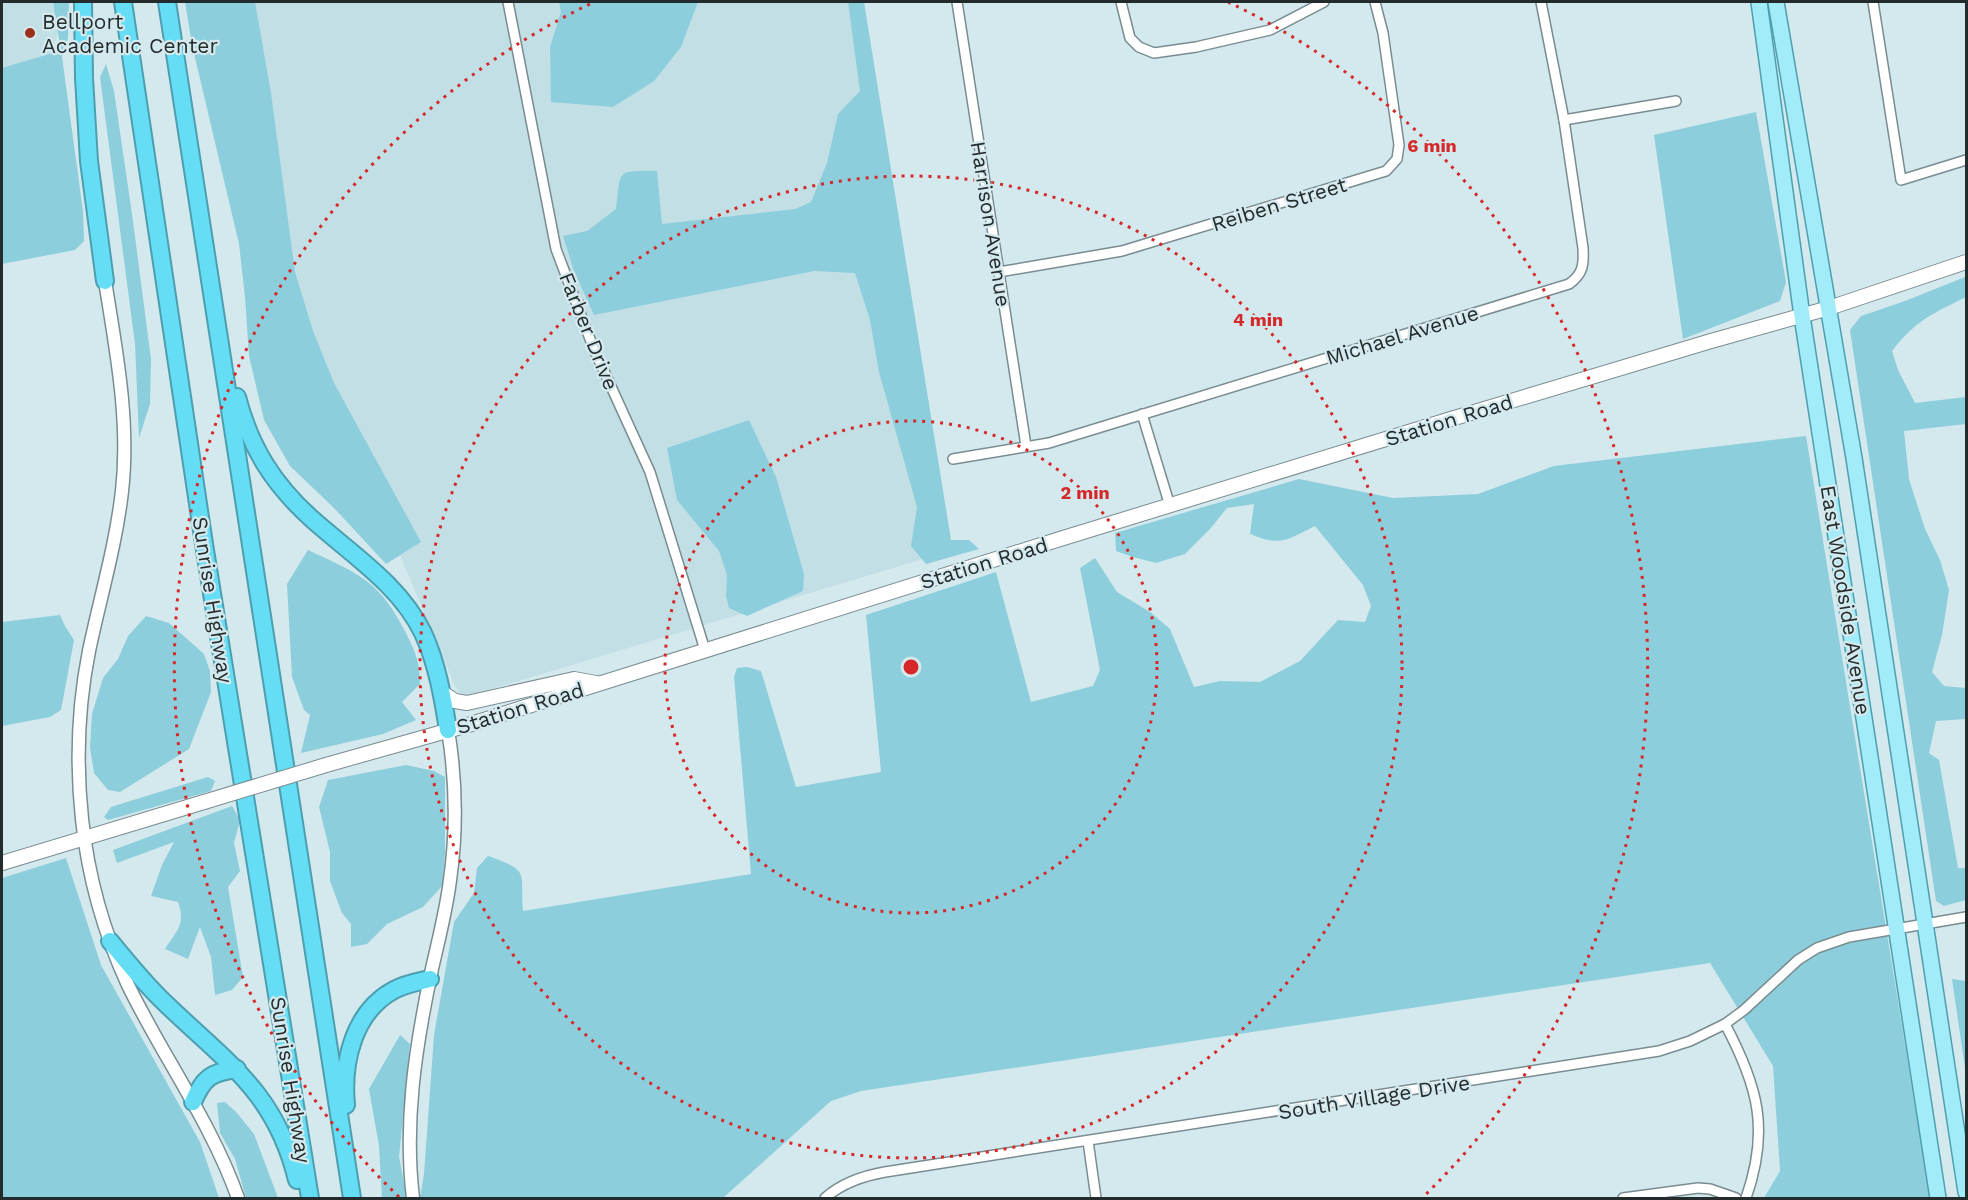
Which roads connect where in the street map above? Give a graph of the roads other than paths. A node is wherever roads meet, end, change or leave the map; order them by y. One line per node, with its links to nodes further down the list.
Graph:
1 (83, 2): 18 (highway)
2 (123, 2): 44 (highway, Sunrise Highway)
3 (167, 2): 19 (highway, Sunrise Highway)
4 (508, 2): 26 (street, Farber Drive)
5 (957, 2): 17 (street, Harrison Avenue)
6 (1121, 2): 7 (street)
7 (1324, 2)
8 (1375, 2): 17 (street, Reiben Street)
9 (1541, 2): 14 (street, Michael Avenue)
10 (1758, 2): 21 (main road, East Woodside Avenue)
11 (1776, 2): 20 (main road, East Woodside Avenue)
12 (1873, 2): 15 (street)
13 (1676, 101): 14 (street)
14 (1564, 120): 22 (street, Michael Avenue)
15 (1966, 160)
16 (1966, 262): 20 (main road, Station Road)
17 (999, 272): 23 (street, Harrison Avenue)
18 (105, 281): 30 (street)
19 (213, 300): 28 (highway); 45 (highway, Sunrise Highway)
20 (1829, 308): 21 (main road, Station Road); 33 (main road, East Woodside Avenue)
21 (1802, 316): 25 (main road, Station Road); 34 (main road, East Woodside Avenue)
22 (1142, 414): 23 (street, Michael Avenue); 25 (street)
23 (1026, 446): 24 (street, Michael Avenue)
24 (953, 459)
25 (1170, 506): 26 (main road, Station Road)
26 (705, 650): 27 (main road, Station Road)
27 (598, 683): 28 (main road); 29 (main road, Station Road)
28 (441, 692): 29 (highway)
29 (448, 730): 30 (main road, Station Road, bridge); 36 (street)
30 (85, 837): 31 (main road, Station Road); 35 (street)
31 (2, 863)
32 (1966, 917): 33 (street, South Village Drive)
33 (1925, 924): 34 (street, South Village Drive); 41 (main road, East Woodside Avenue)
34 (1896, 929): 37 (street, South Village Drive); 52 (main road, East Woodside Avenue)
35 (110, 941): 38 (highway); 39 (street)
36 (430, 979): 45 (highway); 46 (street)
37 (1725, 1024): 40 (street, South Village Drive); 51 (street)
38 (237, 1069): 39 (highway); 43 (highway)
39 (193, 1102): 42 (street)
40 (1088, 1141): 47 (street, South Village Drive); 48 (street)
41 (1966, 1192)
42 (238, 1198)
43 (301, 1198)
44 (310, 1198)
45 (353, 1198)
46 (412, 1198)
47 (825, 1198)
48 (1096, 1198)
49 (1623, 1198): 50 (street)
50 (1736, 1198)
51 (1746, 1198)
52 (1938, 1198)

